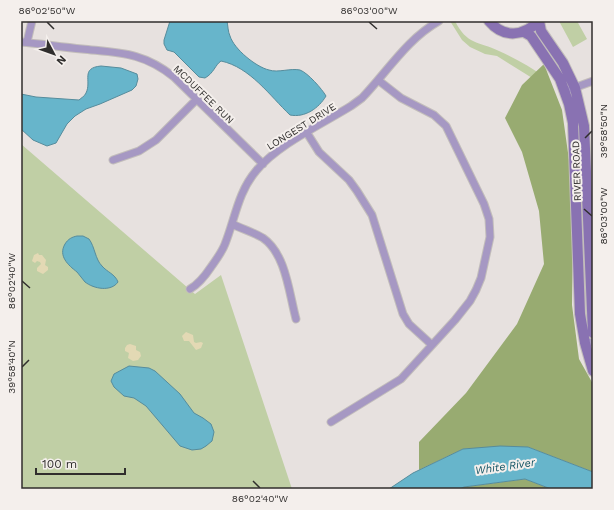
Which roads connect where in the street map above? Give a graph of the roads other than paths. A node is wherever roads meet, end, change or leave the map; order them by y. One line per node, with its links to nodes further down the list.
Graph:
1 (32, 21): 6 (street)
2 (439, 21): 7 (street, LONGEST DRIVE)
3 (490, 21): 5 (main road)
4 (539, 21): 5 (main road); 9 (main road, RIVER ROAD)
5 (524, 32): 10 (main road, RIVER ROAD)
6 (24, 42): 11 (street, MCDUFFEE RUN)
7 (378, 80): 12 (street, LONGEST DRIVE); 22 (street)
8 (593, 81): 9 (street)
9 (575, 88): 10 (street); 15 (main road, RIVER ROAD)
10 (565, 91): 16 (main road, RIVER ROAD)
11 (196, 100): 13 (street); 14 (street, MCDUFFEE RUN)
12 (307, 133): 14 (street, LONGEST DRIVE); 22 (street)
13 (113, 160)
14 (263, 164): 17 (street, LONGEST DRIVE)
15 (590, 203): 16 (street); 20 (main road, RIVER ROAD)
16 (577, 204): 21 (main road, RIVER ROAD)
17 (232, 224): 18 (street, LONGEST DRIVE); 19 (street)
18 (190, 289)
19 (296, 319)
20 (593, 333)
21 (589, 343): 23 (main road, RIVER ROAD)
22 (432, 345): 24 (street)
23 (593, 371)
24 (331, 422)

